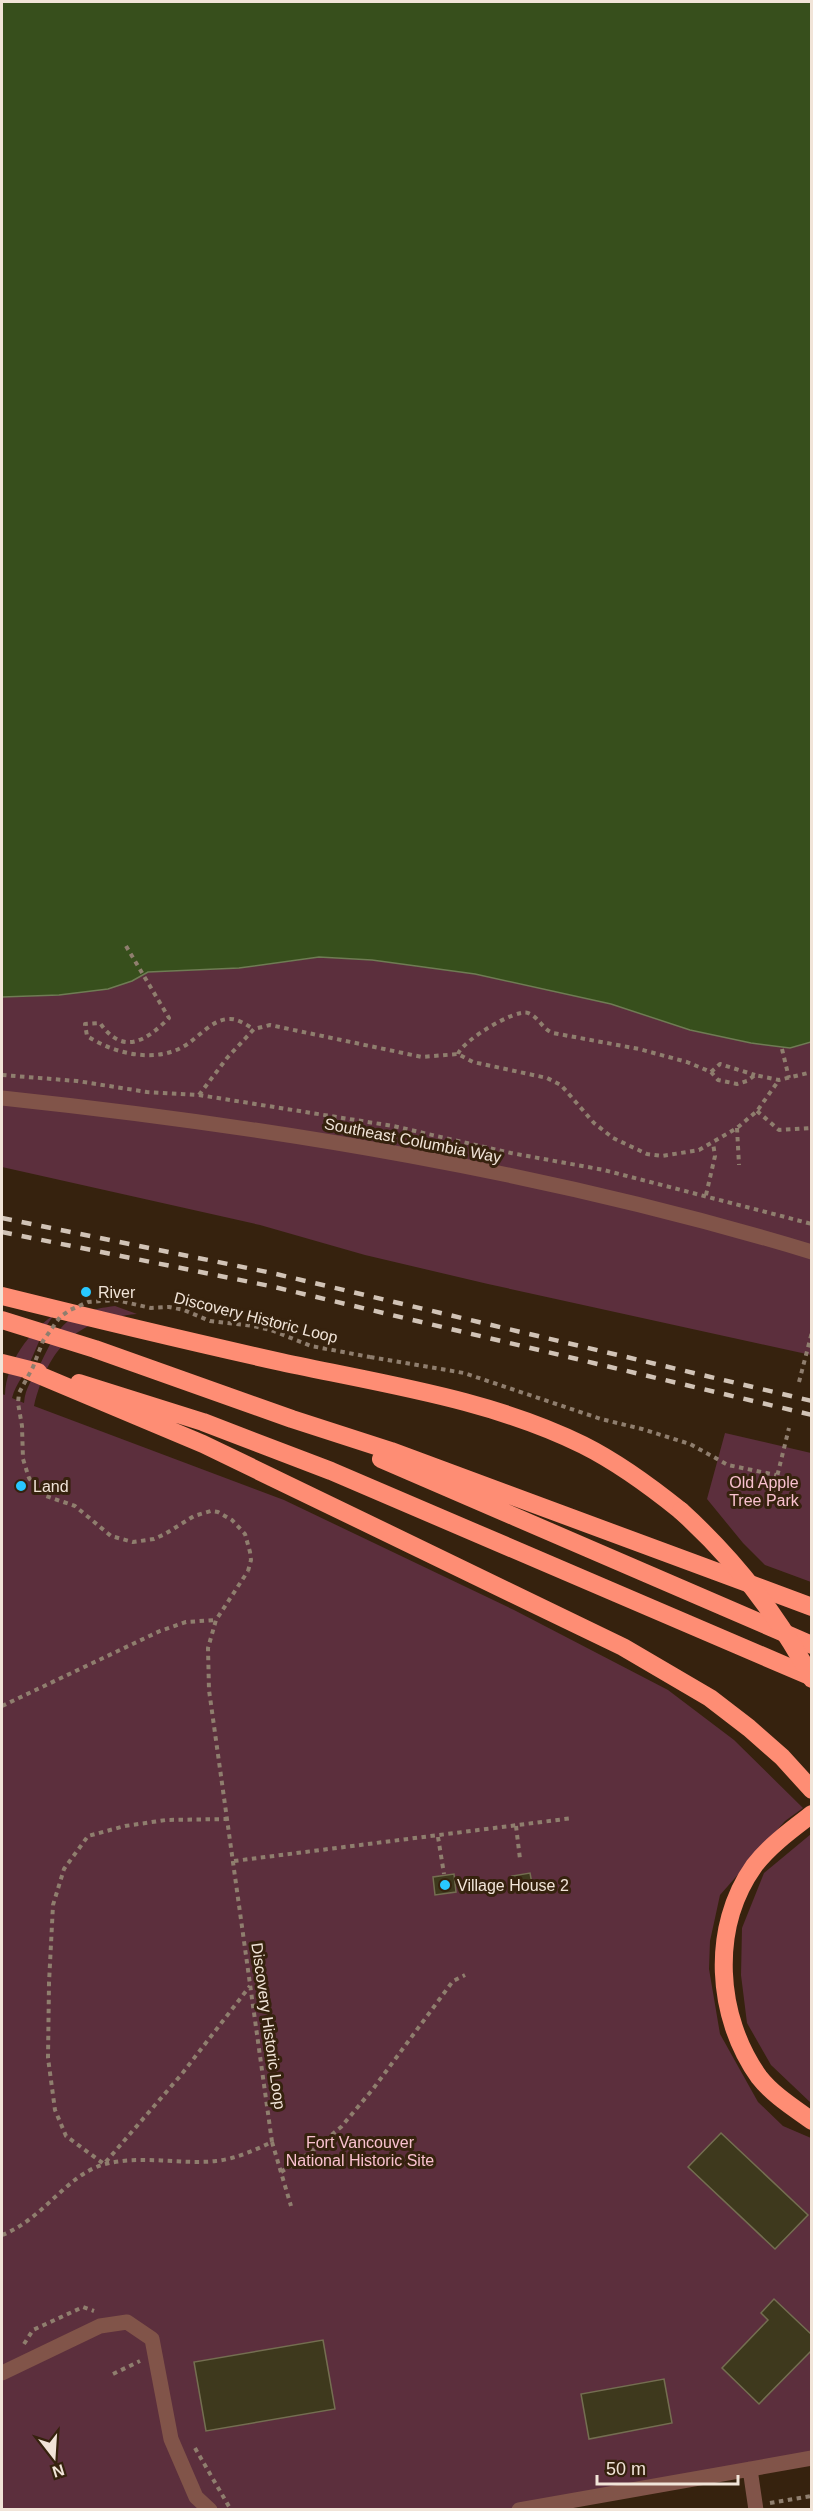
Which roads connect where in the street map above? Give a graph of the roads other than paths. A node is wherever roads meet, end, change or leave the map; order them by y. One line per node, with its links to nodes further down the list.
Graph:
1 (2, 1098): 2 (street, Southeast Columbia Way)
2 (812, 1252)
3 (2, 1296): 10 (highway, bridge)
4 (2, 1320): 7 (highway)
5 (2, 1363): 6 (highway)
6 (27, 1370): 10 (highway); 11 (highway)
7 (292, 1419): 8 (highway); 9 (highway)
8 (812, 1607)
9 (812, 1645)
10 (812, 1679)
11 (812, 1790)
12 (812, 1814): 13 (highway)
13 (812, 2121)
14 (2, 2373): 17 (street)
15 (812, 2458): 16 (street)
16 (750, 2469): 18 (street); 19 (street)
17 (206, 2509)
18 (519, 2510)
19 (756, 2510)

